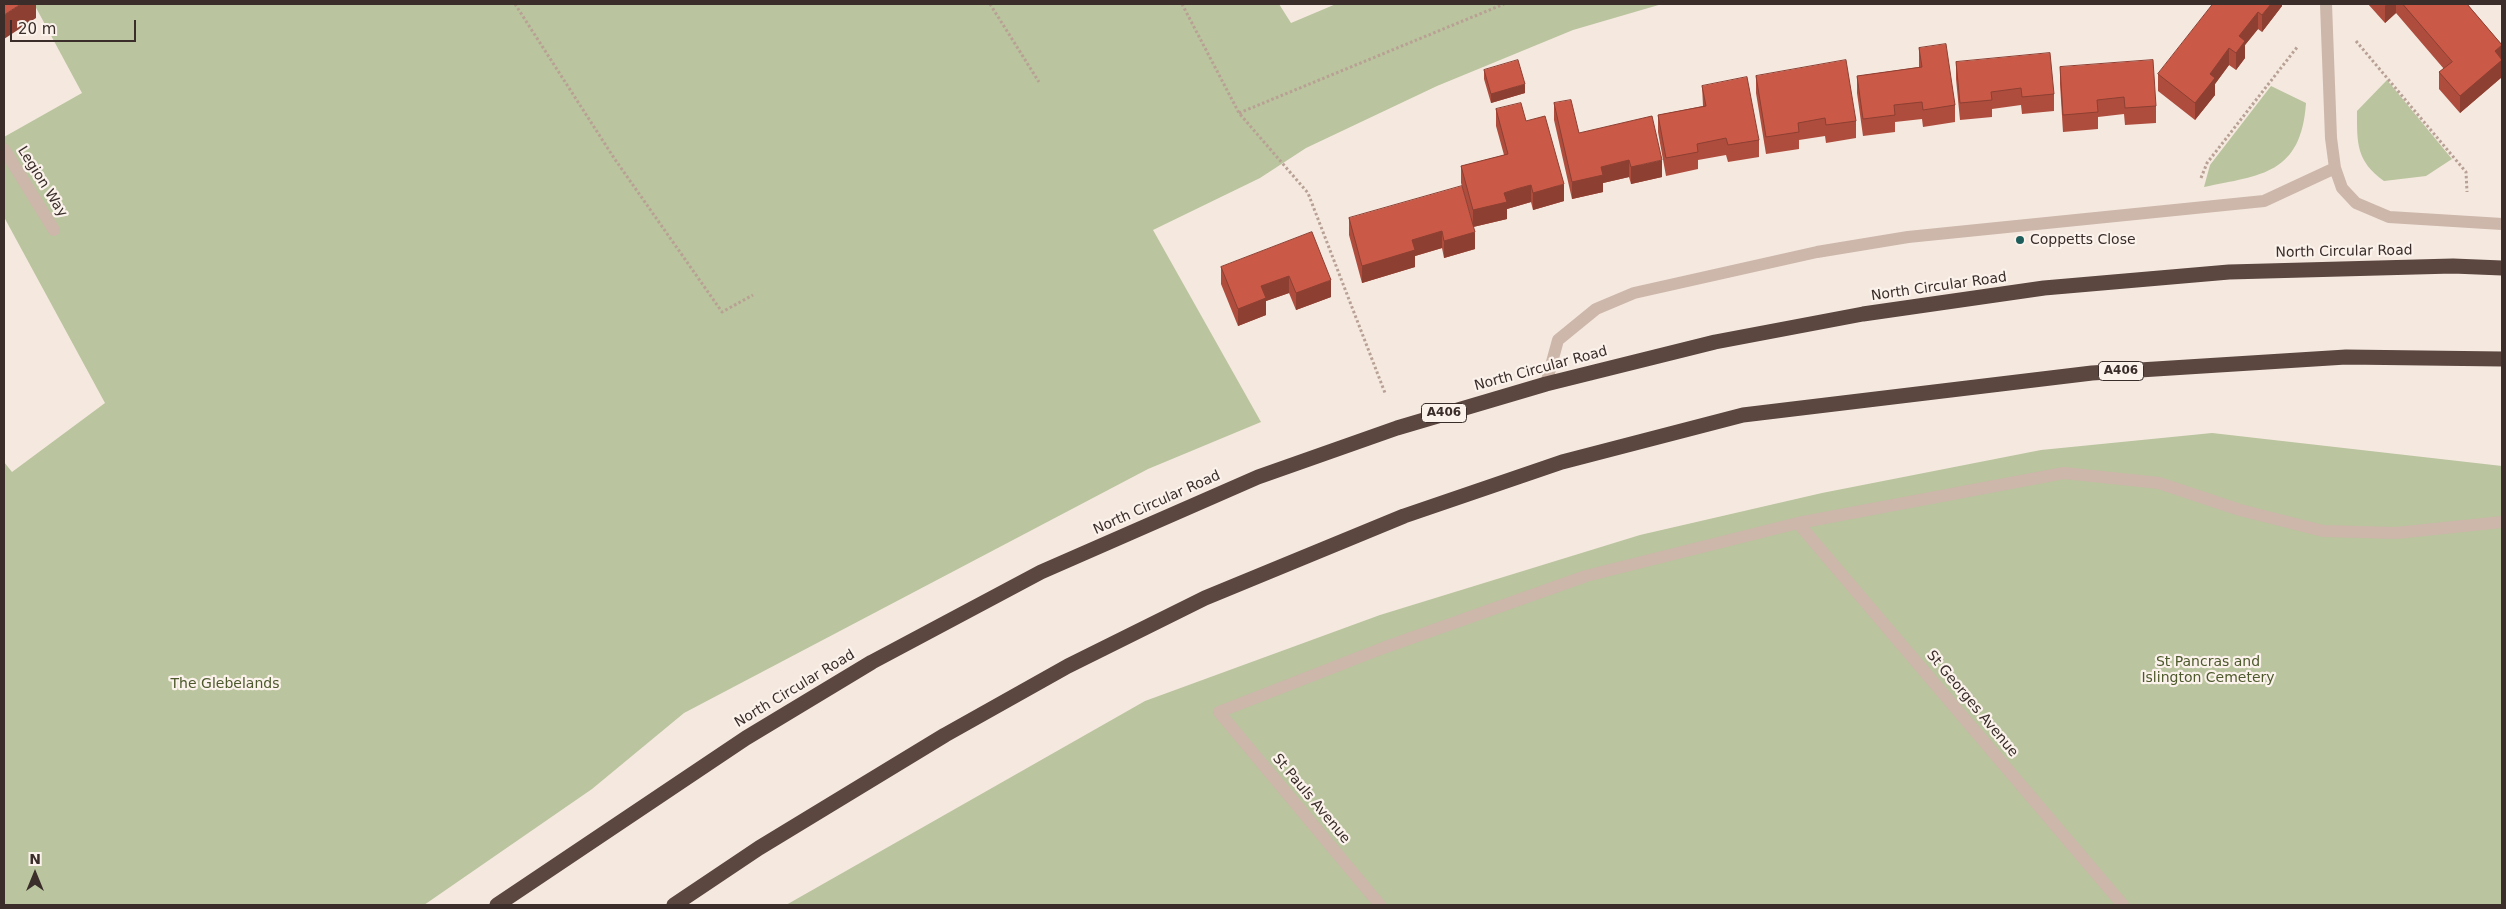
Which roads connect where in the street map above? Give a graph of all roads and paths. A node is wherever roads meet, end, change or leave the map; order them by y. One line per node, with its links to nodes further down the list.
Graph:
1 (515, 4): 17 (path)
2 (990, 4): 8 (path)
3 (1182, 4): 9 (path)
4 (1504, 4): 9 (path)
5 (2326, 4): 11 (street)
6 (2352, 36): 13 (path)
7 (2303, 39): 12 (path)
8 (1039, 82)
9 (1239, 113): 20 (path)
10 (4, 149): 15 (street, Legion Way)
11 (2335, 168): 13 (street); 19 (street)
12 (2198, 185)
13 (2468, 222): 14 (street)
14 (2502, 224)
15 (54, 230)
16 (2502, 268): 19 (highway, North Circular Road / A406)
17 (753, 295)
18 (2502, 359): 24 (highway, A406)
19 (1546, 384): 23 (highway, North Circular Road / A406)
20 (1385, 393)
21 (2502, 522): 22 (street)
22 (1798, 523): 25 (street, St Pauls Avenue); 26 (street, St Georges Avenue)
23 (497, 905)
24 (674, 905)
25 (1380, 905)
26 (2123, 905)

